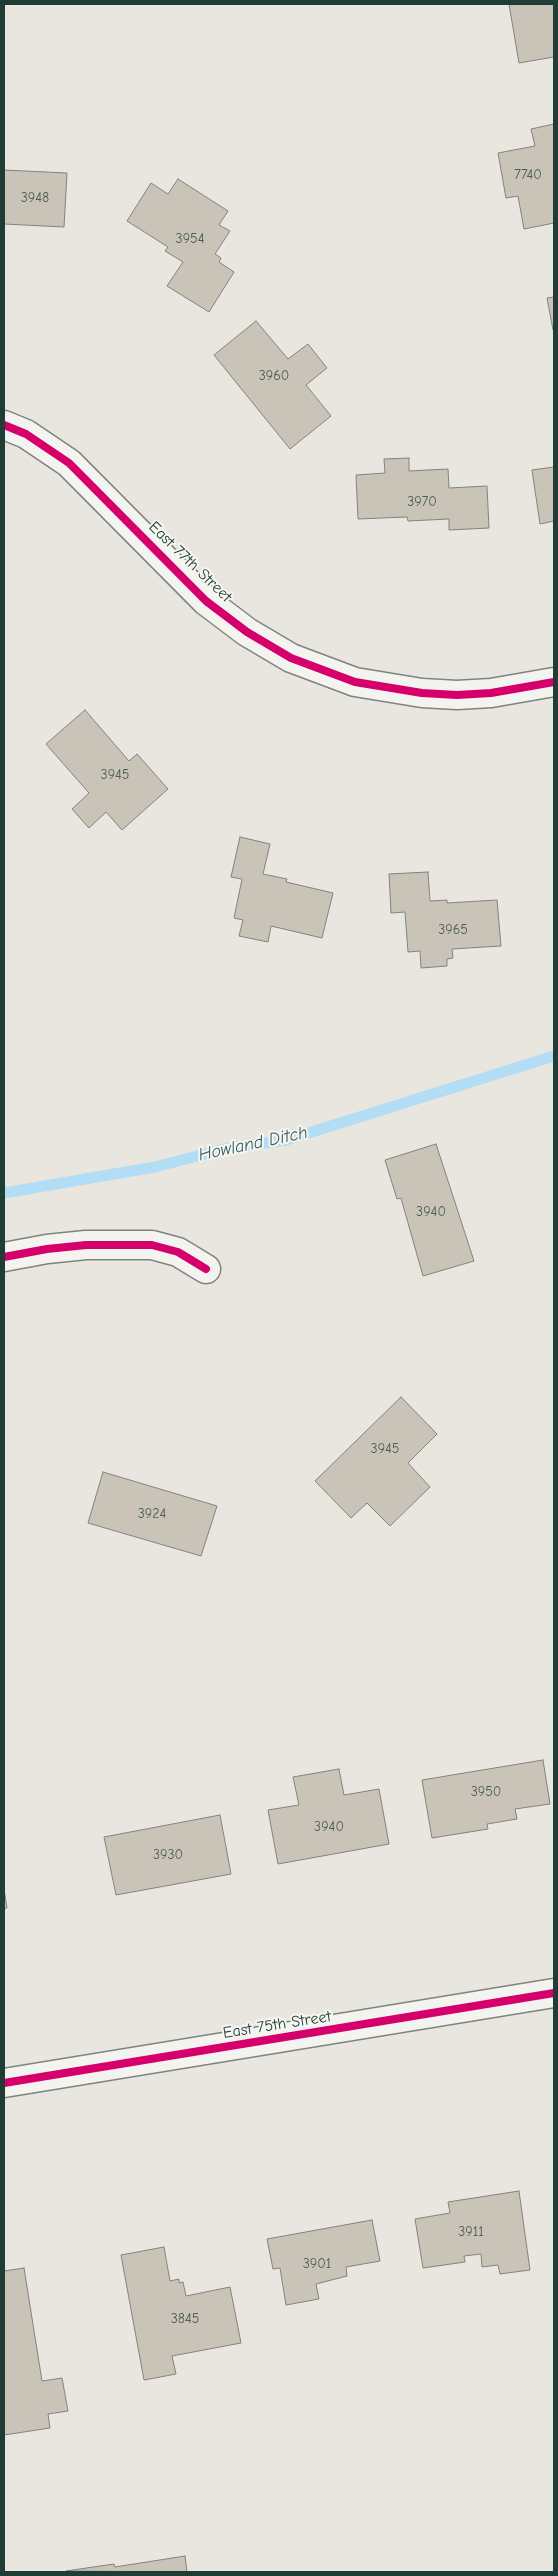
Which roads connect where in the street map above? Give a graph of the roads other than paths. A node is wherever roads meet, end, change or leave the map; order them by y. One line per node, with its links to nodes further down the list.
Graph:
1 (4, 425): 2 (street, East 77th Street)
2 (554, 682)
3 (4, 1257): 4 (street)
4 (206, 1269)
5 (554, 1993): 6 (street, East 75th Street)
6 (4, 2083)

